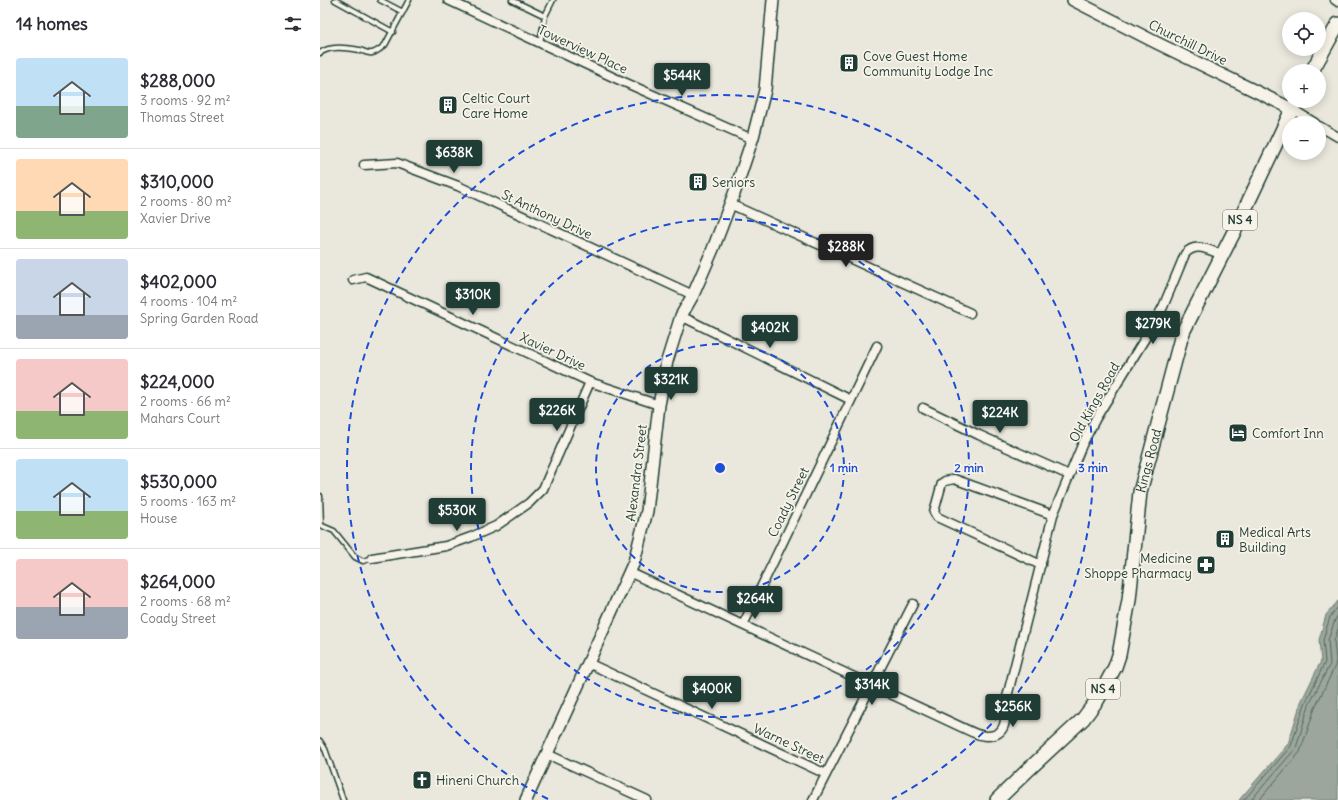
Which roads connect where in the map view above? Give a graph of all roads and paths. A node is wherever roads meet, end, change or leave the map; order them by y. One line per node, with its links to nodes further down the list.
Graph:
1 (335, 0): 15 (lane)
2 (380, 0): 12 (lane)
3 (409, 0): 12 (lane)
4 (448, 0): 16 (street, Towerview Place)
5 (512, 0): 13 (lane)
6 (552, 0): 13 (lane)
7 (773, 0): 25 (main road, Alexandra Street)
8 (1073, 0): 11 (main road, Churchill Drive)
9 (1334, 0): 10 (street)
10 (1338, 2)
11 (1092, 4): 19 (main road, Churchill Drive)
12 (402, 12): 15 (lane)
13 (545, 16): 16 (lane)
14 (1338, 24): 18 (main road)
15 (393, 32): 17 (lane)
16 (540, 43): 25 (street, Towerview Place)
17 (320, 53)
18 (1316, 64)
19 (1282, 100)
20 (1293, 108): 28 (main road, Kings Road / NS 4)
21 (1298, 108): 22 (street)
22 (1307, 116)
23 (1326, 130): 24 (street)
24 (1338, 138)
25 (752, 139): 27 (main road, Alexandra Street)
26 (364, 165): 30 (street, St Anthony Drive)
27 (730, 204): 30 (main road, Alexandra Street); 31 (street)
28 (1222, 255): 38 (street, Old Kings Road); 56 (main road, Kings Road / NS 4)
29 (353, 280): 34 (street, Xavier Drive)
30 (692, 295): 32 (main road, Alexandra Street)
31 (970, 313)
32 (681, 316): 35 (street); 36 (main road, Alexandra Street)
33 (876, 346): 35 (street, Coady Street)
34 (590, 382): 36 (street, Xavier Drive); 42 (street)
35 (851, 400): 46 (street, Coady Street)
36 (659, 405): 44 (main road, Alexandra Street)
37 (923, 408): 38 (street)
38 (1069, 475): 40 (street, Old Kings Road)
39 (320, 496): 41 (lane)
40 (1052, 515): 43 (street, Old Kings Road); 43 (street)
41 (321, 525): 42 (lane)
42 (372, 558)
43 (1041, 565): 48 (street, Old Kings Road)
44 (630, 572): 46 (street, Old Kings Road); 47 (main road, Alexandra Street)
45 (912, 604): 48 (street)
46 (743, 625): 48 (street, Old Kings Road)
47 (588, 663): 50 (main road, Alexandra Street); 51 (street, Warne Street)
48 (871, 685): 51 (street)
49 (320, 742): 53 (lane)
50 (547, 754): 52 (main road, Alexandra Street); 54 (street)
51 (826, 774): 55 (street)
52 (529, 797)
53 (344, 800)
54 (647, 800)
55 (813, 800)
56 (997, 800)

